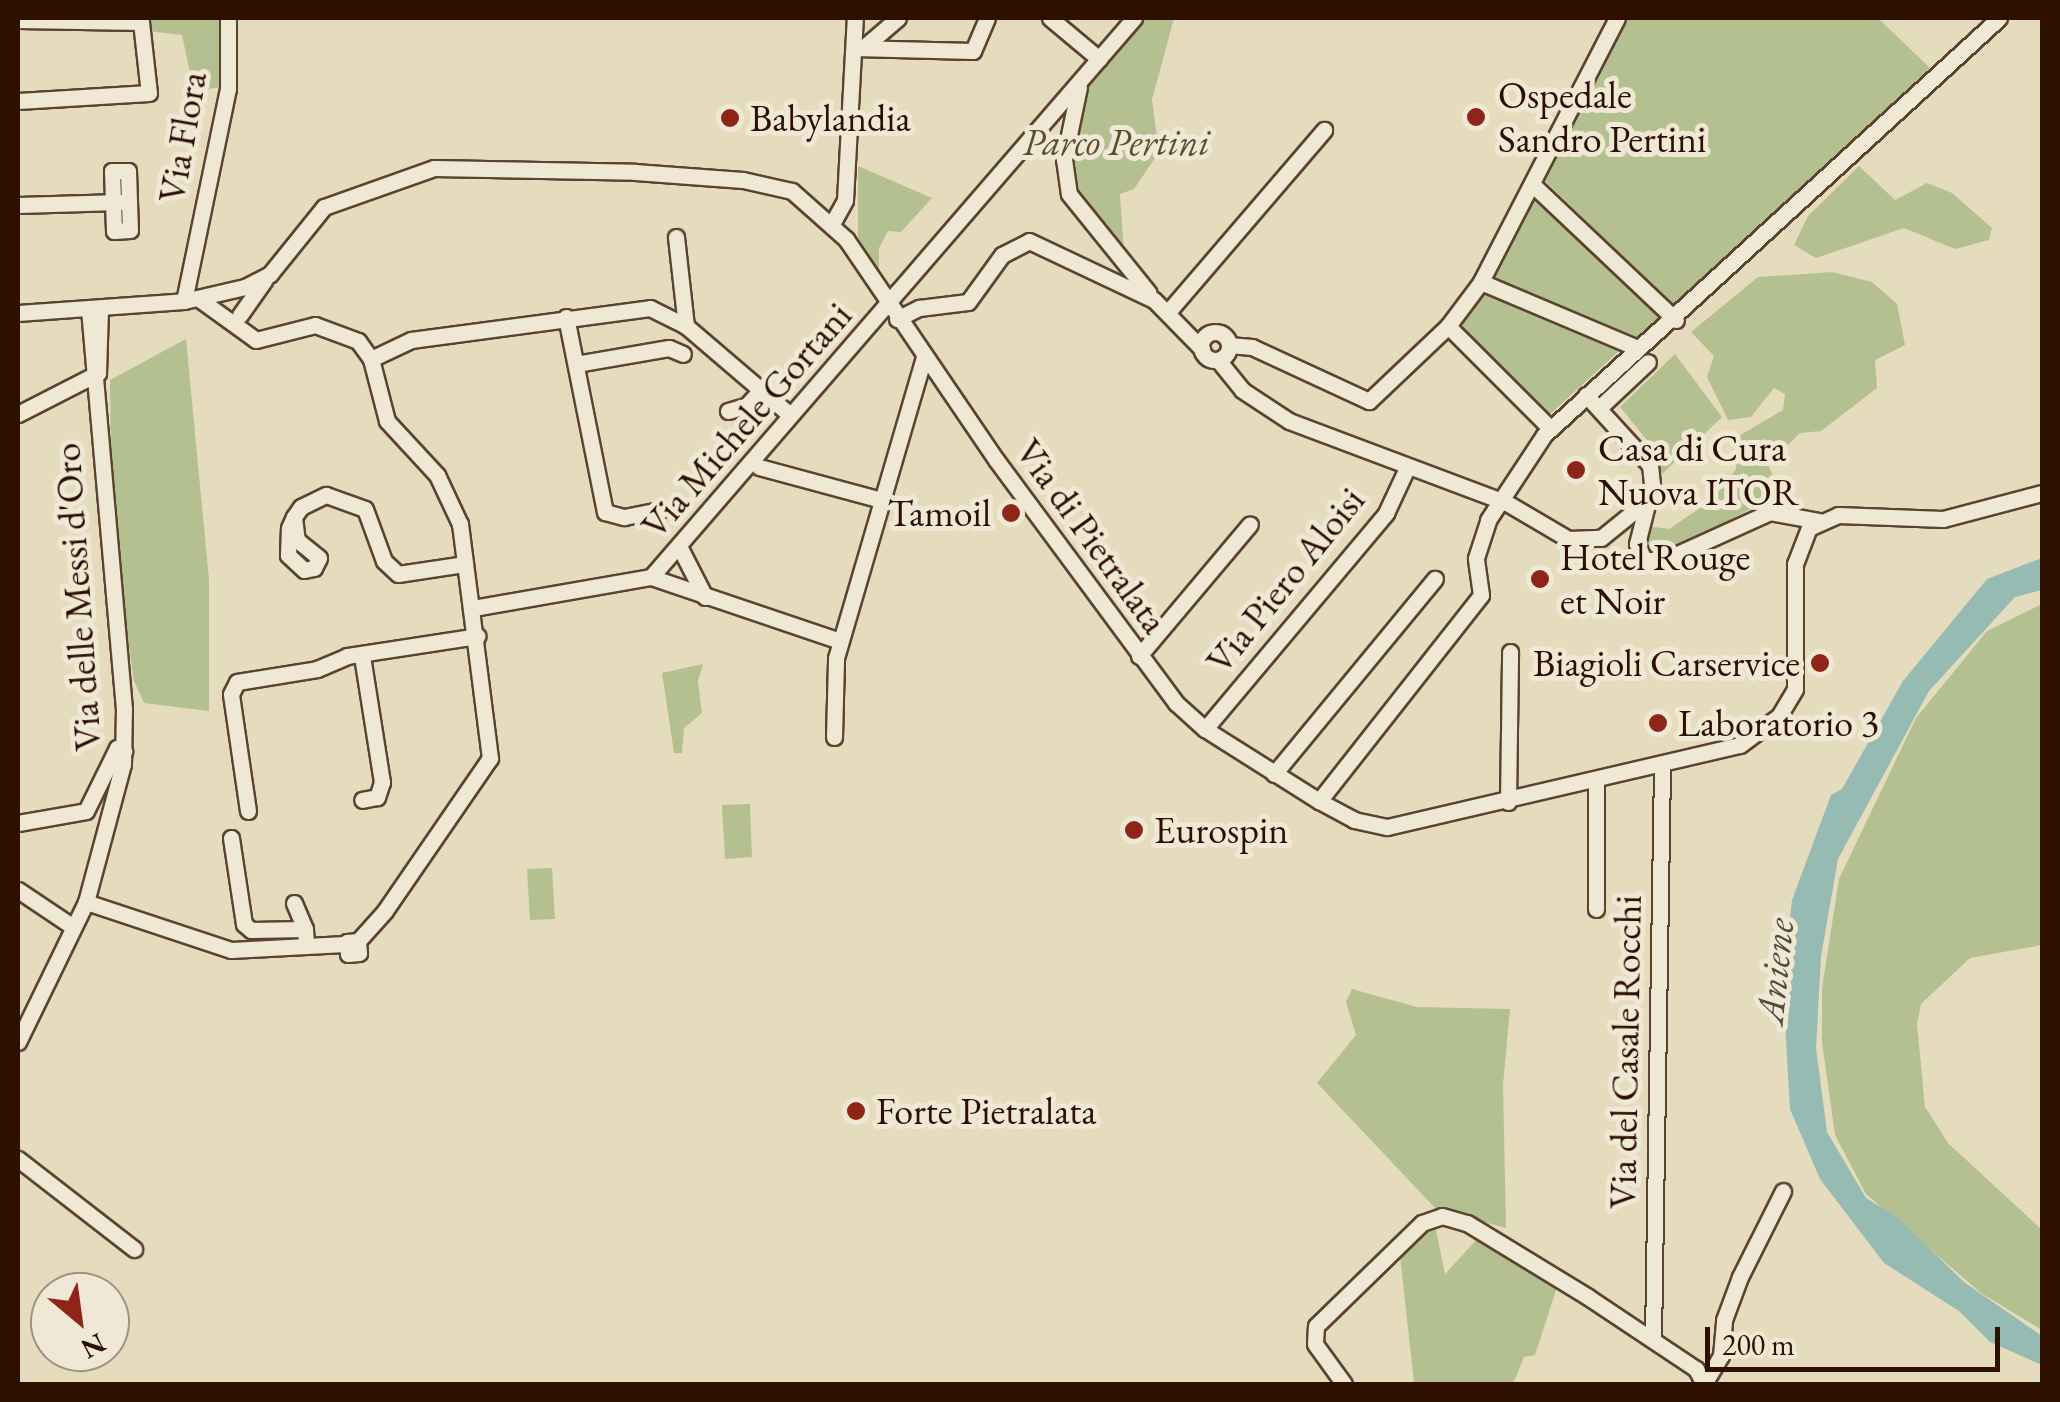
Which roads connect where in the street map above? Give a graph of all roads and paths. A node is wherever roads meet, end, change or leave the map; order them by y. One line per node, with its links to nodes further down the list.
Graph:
1 (228, 18): 20 (street, Via Flora)
2 (855, 18): 10 (street)
3 (898, 18): 10 (street)
4 (987, 18): 10 (street)
5 (1050, 18): 11 (street)
6 (1134, 18): 11 (street, Via Michele Gortani)
7 (1617, 18): 15 (street)
8 (1999, 18): 32 (street)
9 (18, 20): 12 (street)
10 (859, 48): 18 (street)
11 (1099, 59): 13 (street, Via Michele Gortani)
12 (18, 101)
13 (1064, 108): 25 (street); 26 (street, Via Michele Gortani)
14 (1324, 130): 29 (street)
15 (1532, 184): 22 (street); 32 (street)
16 (121, 202): 17 (street)
17 (18, 205)
18 (833, 222): 21 (street, Via di Pietralata); 26 (street, Via di Pietralata)
19 (676, 237): 34 (street)
20 (191, 267): 24 (street); 24 (street, Via Flora)
21 (268, 276): 23 (street, Via di Pietralata); 33 (street)
22 (1481, 282): 35 (street); 40 (street)
23 (229, 292): 24 (street, Via di Pietralata); 33 (street)
24 (198, 299): 27 (street, Via di Pietralata); 33 (street)
25 (1154, 300): 29 (street); 31 (street)
26 (887, 304): 31 (street, Via di Pietralata); 51 (street, Via Michele Gortani)
27 (94, 310): 28 (street, Via di Pietralata); 45 (street, Via delle Messi d'Oro)
28 (18, 313)
29 (1170, 314): 36 (street); 38 (street)
30 (566, 317): 34 (street); 42 (street); 44 (street)
31 (898, 318): 41 (street, Via di Pietralata)
32 (1676, 320): 40 (street)
33 (240, 323): 42 (street)
34 (686, 326): 46 (street)
35 (1448, 326): 37 (street); 52 (street)
36 (1210, 334): 37 (street); 38 (street)
37 (1229, 345): 43 (street)
38 (1202, 349): 43 (street)
39 (683, 354): 44 (street)
40 (1642, 355): 47 (street); 48 (street)
41 (924, 357): 56 (street); 73 (street, Via di Pietralata)
42 (371, 359): 64 (street)
43 (1218, 360): 54 (street)
44 (576, 364): 59 (street)
45 (94, 376): 50 (street); 76 (street, Via delle Messi d'Oro)
46 (761, 390): 49 (street); 51 (street)
47 (1586, 395): 48 (street); 52 (street)
48 (1599, 408): 58 (street)
49 (728, 411)
50 (18, 414)
51 (789, 414): 63 (street, Via Michele Gortani)
52 (1550, 428): 57 (street)
53 (759, 468): 56 (street)
54 (1407, 468): 57 (street); 74 (street, Via Piero Aloisi)
55 (2042, 493): 61 (street)
56 (882, 500): 70 (street)
57 (1496, 502): 58 (street); 81 (street)
58 (1644, 503): 61 (street)
59 (660, 510)
60 (294, 517): 64 (street)
61 (1819, 521): 77 (street, Via di Pietralata)
62 (1250, 524): 73 (street)
63 (680, 548): 65 (street, Via Michele Gortani); 67 (street)
64 (465, 564): 68 (street)
65 (651, 577): 67 (street); 68 (street)
66 (1434, 579): 78 (street)
67 (705, 597): 70 (street)
68 (473, 608): 69 (street)
69 (477, 636): 72 (street); 91 (street)
70 (840, 642): 75 (street)
71 (1510, 652): 82 (street)
72 (362, 656): 80 (street); 83 (street)
73 (1140, 656): 74 (street, Via di Pietralata)
74 (1205, 730): 78 (street, Via di Pietralata)
75 (834, 737)
76 (124, 751): 84 (street); 87 (street, Via delle Messi d'Oro)
77 (1662, 765): 79 (street, Via di Pietralata); 96 (street, Via del Casale Rocchi)
78 (1274, 774): 81 (street, Via di Pietralata)
79 (1596, 781): 82 (street, Via di Pietralata); 89 (street)
80 (362, 800)
81 (1319, 801): 82 (street, Via di Pietralata)
82 (1508, 802)
83 (248, 811)
84 (18, 823)
85 (231, 838): 91 (street)
86 (18, 890): 90 (street)
87 (86, 902): 90 (street, Via delle Messi d'Oro); 91 (street)
88 (294, 903): 91 (street)
89 (1596, 909)
90 (73, 927): 92 (street, Via delle Messi d'Oro)
91 (305, 936)
92 (18, 1042)
93 (18, 1159): 95 (street)
94 (1783, 1191): 98 (street)
95 (134, 1250)
96 (1653, 1340): 97 (street); 98 (street)
97 (1344, 1384)
98 (1701, 1384)

